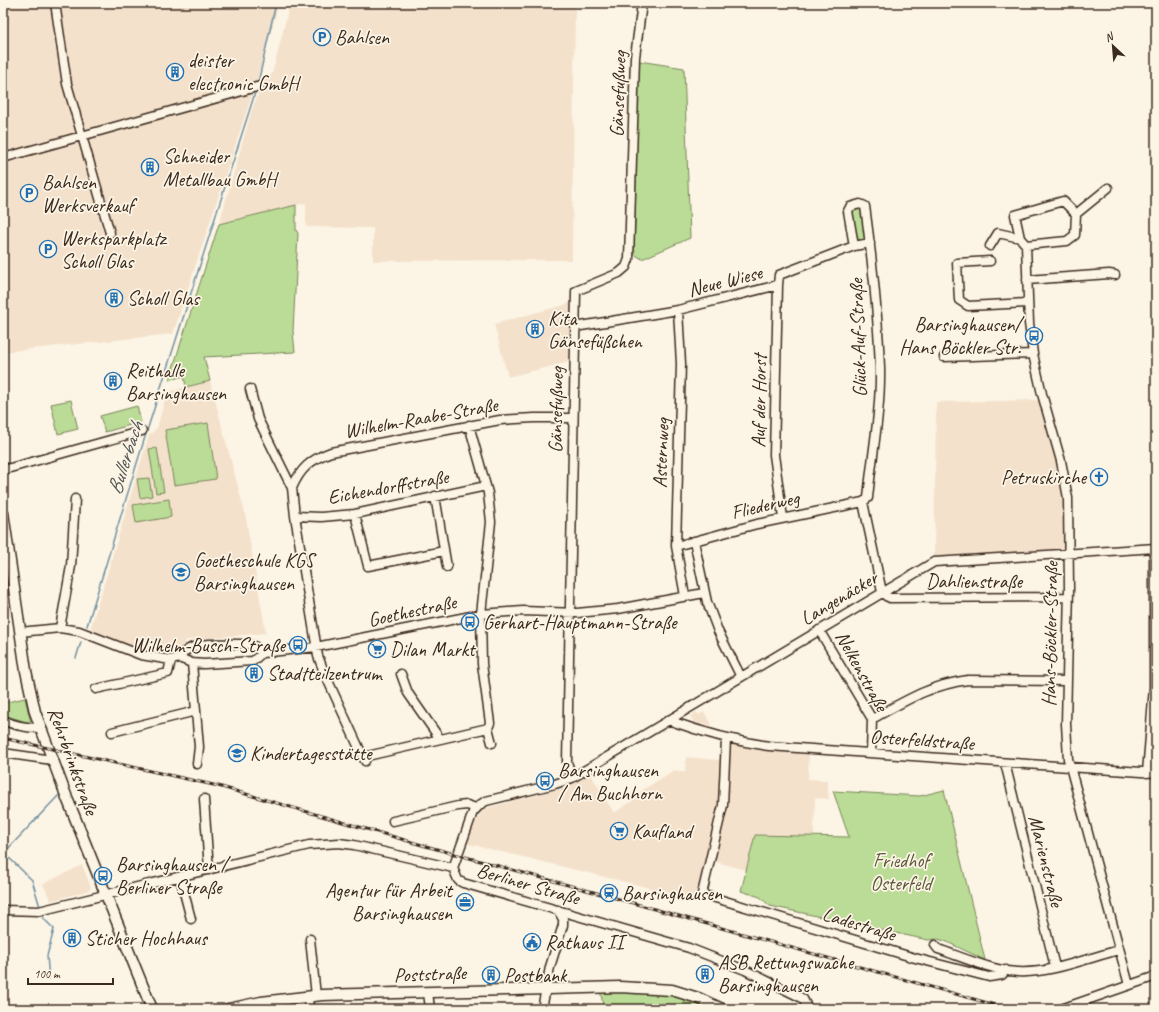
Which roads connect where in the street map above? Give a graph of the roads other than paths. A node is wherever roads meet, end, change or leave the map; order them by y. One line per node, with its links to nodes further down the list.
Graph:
1 (55, 3): 4 (street)
2 (642, 3): 20 (street, Gänsefußweg)
3 (260, 86): 4 (street)
4 (81, 136): 5 (street); 8 (street)
5 (3, 158)
6 (1108, 188): 7 (street)
7 (1076, 214): 9 (street); 11 (street)
8 (110, 233)
9 (1020, 238): 11 (street); 13 (street)
10 (870, 243): 12 (street, Neue Wiese); 12 (street, Glück-Auf-Straße); 32 (street, Glück-Auf-Straße)
11 (1026, 245): 16 (street, Hans-Böckler-Straße)
12 (854, 246): 17 (street, Neue Wiese)
13 (990, 246)
14 (990, 261): 18 (street)
15 (1115, 275): 16 (street)
16 (1027, 280): 18 (street, Hans-Böckler-Straße)
17 (778, 285): 19 (street, Neue Wiese); 36 (street, Auf der Horst)
18 (1028, 303): 21 (street, Hans-Böckler-Straße)
19 (678, 310): 20 (street, Neue Wiese); 38 (street, Asternweg)
20 (575, 326): 24 (street, Gänsefußweg)
21 (1033, 354): 22 (street); 41 (street, Hans-Böckler-Straße)
22 (944, 357)
23 (250, 389): 29 (street)
24 (573, 418): 25 (street, Wilhelm-Raabe-Straße); 47 (street, Gänsefußweg)
25 (469, 425): 28 (street); 29 (street, Wilhelm-Raabe-Straße)
26 (142, 430): 27 (street)
27 (3, 470)
28 (486, 486): 30 (street, Eichendorffstraße); 48 (street)
29 (292, 488): 35 (street)
30 (435, 496): 34 (street, Eichendorffstraße); 40 (street)
31 (75, 499): 49 (street)
32 (863, 502): 36 (street, Fliederweg); 43 (street)
33 (3, 513): 51 (main road, Rehrbrinkstraße)
34 (355, 514): 35 (street, Eichendorffstraße); 40 (street)
35 (295, 516): 52 (street)
36 (783, 518): 37 (street, Fliederweg)
37 (694, 541): 38 (street, Fliederweg); 44 (street)
38 (676, 546): 45 (street, Asternweg)
39 (1155, 548): 41 (street, Langenäcker); 59 (street)
40 (444, 551): 42 (street)
41 (1068, 553): 43 (street, Langenäcker); 46 (street, Hans-Böckler-Straße)
42 (448, 567)
43 (882, 592): 46 (street, Dahlienstraße); 50 (street, Langenäcker)
44 (704, 593): 45 (street, Goethestraße); 57 (street)
45 (685, 596): 47 (street, Goethestraße)
46 (1069, 597): 58 (street, Hans-Böckler-Straße)
47 (570, 612): 48 (street, Goethestraße); 81 (street, Gänsefußweg)
48 (481, 614): 52 (street, Goethestraße); 68 (street)
49 (60, 628): 51 (street, Goethestraße); 54 (street, Goethestraße)
50 (819, 630): 57 (street, Langenäcker); 63 (street, Nelkenstraße)
51 (20, 632): 67 (main road, Rehrbrinkstraße)
52 (316, 647): 53 (street, Goethestraße); 70 (street)
53 (262, 653): 54 (street); 55 (street, Goethestraße)
54 (175, 659): 55 (street, Goethestraße); 60 (street)
55 (192, 663): 61 (street)
56 (400, 674): 70 (street)
57 (741, 677): 62 (street, Langenäcker)
58 (1067, 681): 63 (street); 78 (street, Hans-Böckler-Straße)
59 (1155, 687): 79 (street)
60 (96, 689)
61 (196, 711): 69 (street); 77 (street)
62 (680, 713): 65 (street, Langenäcker); 66 (street)
63 (872, 719): 74 (street, Nelkenstraße)
64 (3, 720): 67 (street)
65 (668, 720): 66 (street, Osterfeldstraße); 81 (street, Langenäcker)
66 (687, 727): 71 (street, Osterfeldstraße)
67 (40, 728): 75 (main road, Rehrbrinkstraße)
68 (488, 728): 70 (street); 72 (street)
69 (112, 732)
70 (440, 739)
71 (726, 739): 74 (street, Osterfeldstraße); 96 (street, Ladestraße)
72 (492, 743)
73 (3, 753): 75 (street)
74 (871, 753): 76 (street, Osterfeldstraße)
75 (52, 760): 88 (main road, Rehrbrinkstraße)
76 (1005, 763): 78 (street, Osterfeldstraße); 95 (street, Marienstraße)
77 (196, 764)
78 (1070, 768): 79 (street, Osterfeldstraße); 94 (street, Hans-Böckler-Straße)
79 (1147, 773): 80 (street, Osterfeldstraße)
80 (1156, 774)
81 (572, 778): 83 (street, Langenäcker)
82 (204, 799): 86 (street)
83 (476, 808): 84 (street); 85 (street)
84 (393, 821)
85 (453, 868): 86 (street, Berliner Straße); 90 (street, Berliner Straße)
86 (209, 870): 87 (street, Berliner Straße)
87 (180, 877): 88 (street, Berliner Straße); 91 (street)
88 (106, 895): 89 (street, Berliner Straße); 102 (main road, Rehrbrinkstraße)
89 (3, 910)
90 (558, 910): 99 (street); 108 (street, Berliner Straße)
91 (191, 919)
92 (310, 939): 101 (street)
93 (935, 945): 96 (street)
94 (1119, 950): 95 (street); 98 (street, Hans-Böckler-Straße)
95 (1055, 967): 96 (street)
96 (1006, 970)
97 (1156, 976): 98 (street)
98 (1129, 985): 109 (street)
99 (546, 989): 100 (main road, Poststraße); 106 (street); 107 (main road, Poststraße)
100 (428, 992): 101 (main road, Poststraße); 105 (street)
101 (312, 996): 103 (main road, Poststraße); 104 (street)
102 (152, 1009)
103 (228, 1009)
104 (310, 1009)
105 (430, 1009)
106 (542, 1009)
107 (722, 1009)
108 (808, 1009)
109 (1060, 1009)

